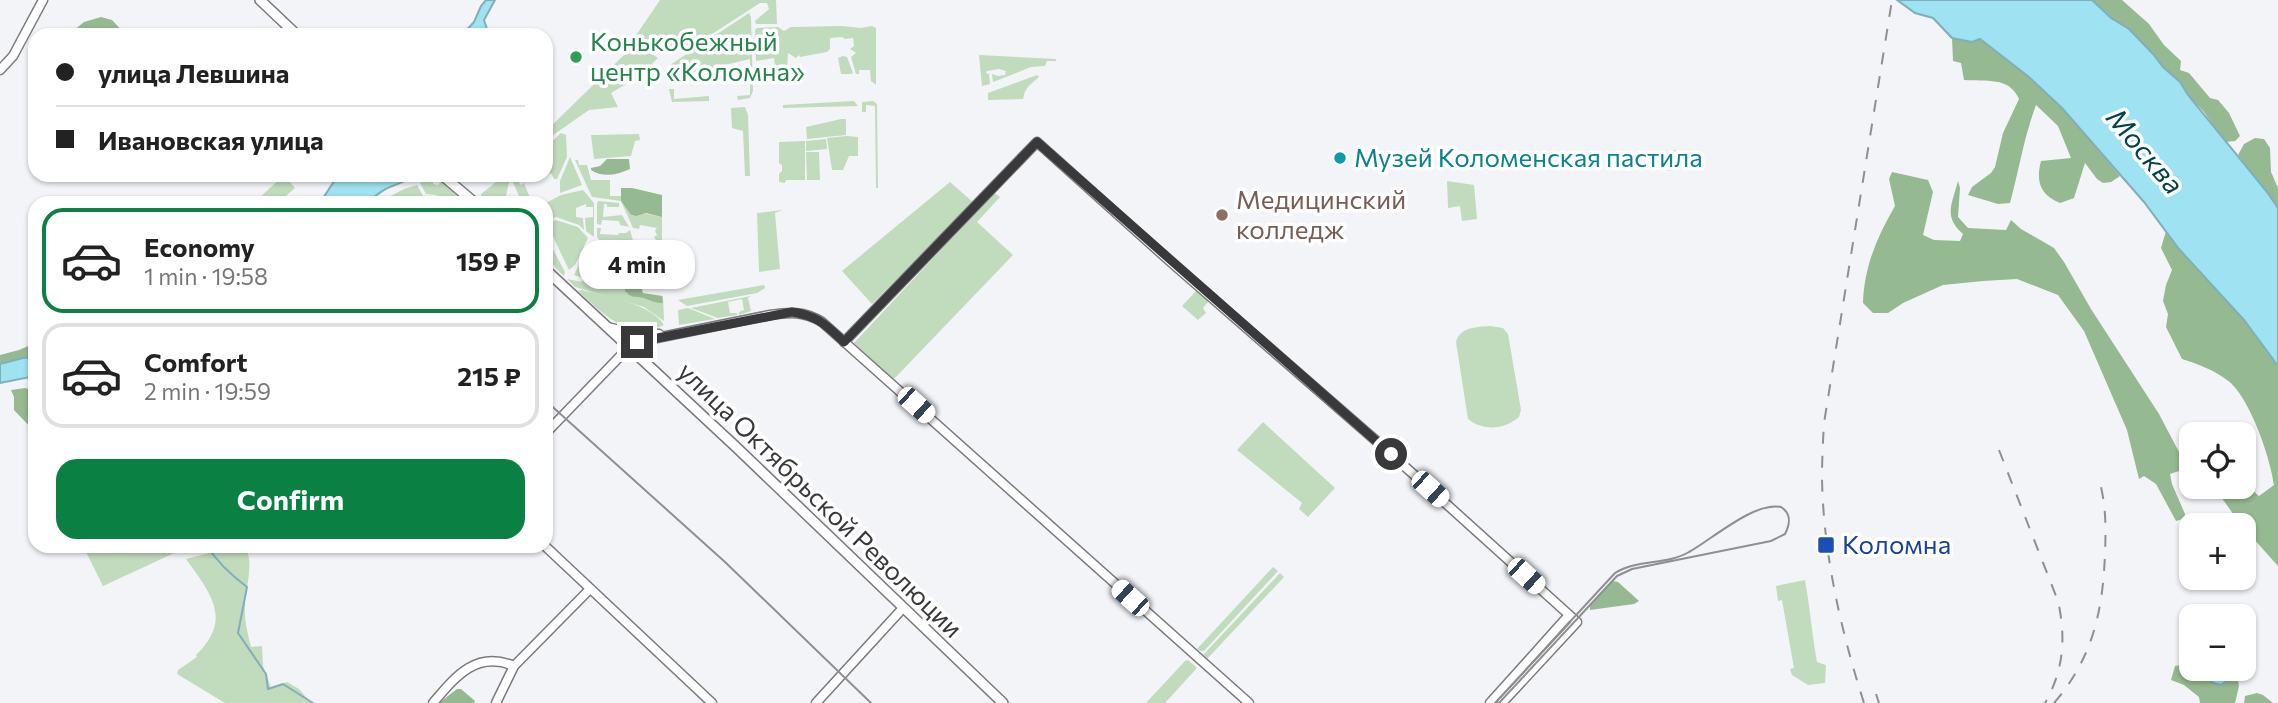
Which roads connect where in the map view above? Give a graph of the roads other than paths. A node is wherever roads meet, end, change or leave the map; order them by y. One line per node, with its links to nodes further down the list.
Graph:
1 (43, 0): 4 (street)
2 (260, 0): 3 (main road)
3 (290, 28)
4 (0, 70)
5 (450, 182): 7 (main road)
6 (456, 182): 7 (main road)
7 (466, 195)
8 (553, 277): 9 (main road, улица Октябрьской Революции)
9 (607, 327): 10 (street); 12 (main road, улица Октябрьской Революции)
10 (673, 334): 11 (street); 12 (street)
11 (844, 342): 17 (street); 24 (street)
12 (629, 347): 13 (street); 16 (main road, улица Октябрьской Революции)
13 (553, 426)
14 (552, 553): 15 (street)
15 (590, 589): 18 (street); 21 (street)
16 (903, 608): 22 (street); 23 (main road, улица Октябрьской Революции)
17 (1569, 615): 25 (street); 26 (street)
18 (514, 666): 19 (street); 20 (street)
19 (433, 703)
20 (496, 703)
21 (712, 703)
22 (816, 703)
23 (1003, 703)
24 (1249, 703)
25 (1490, 703)
26 (1502, 703)

